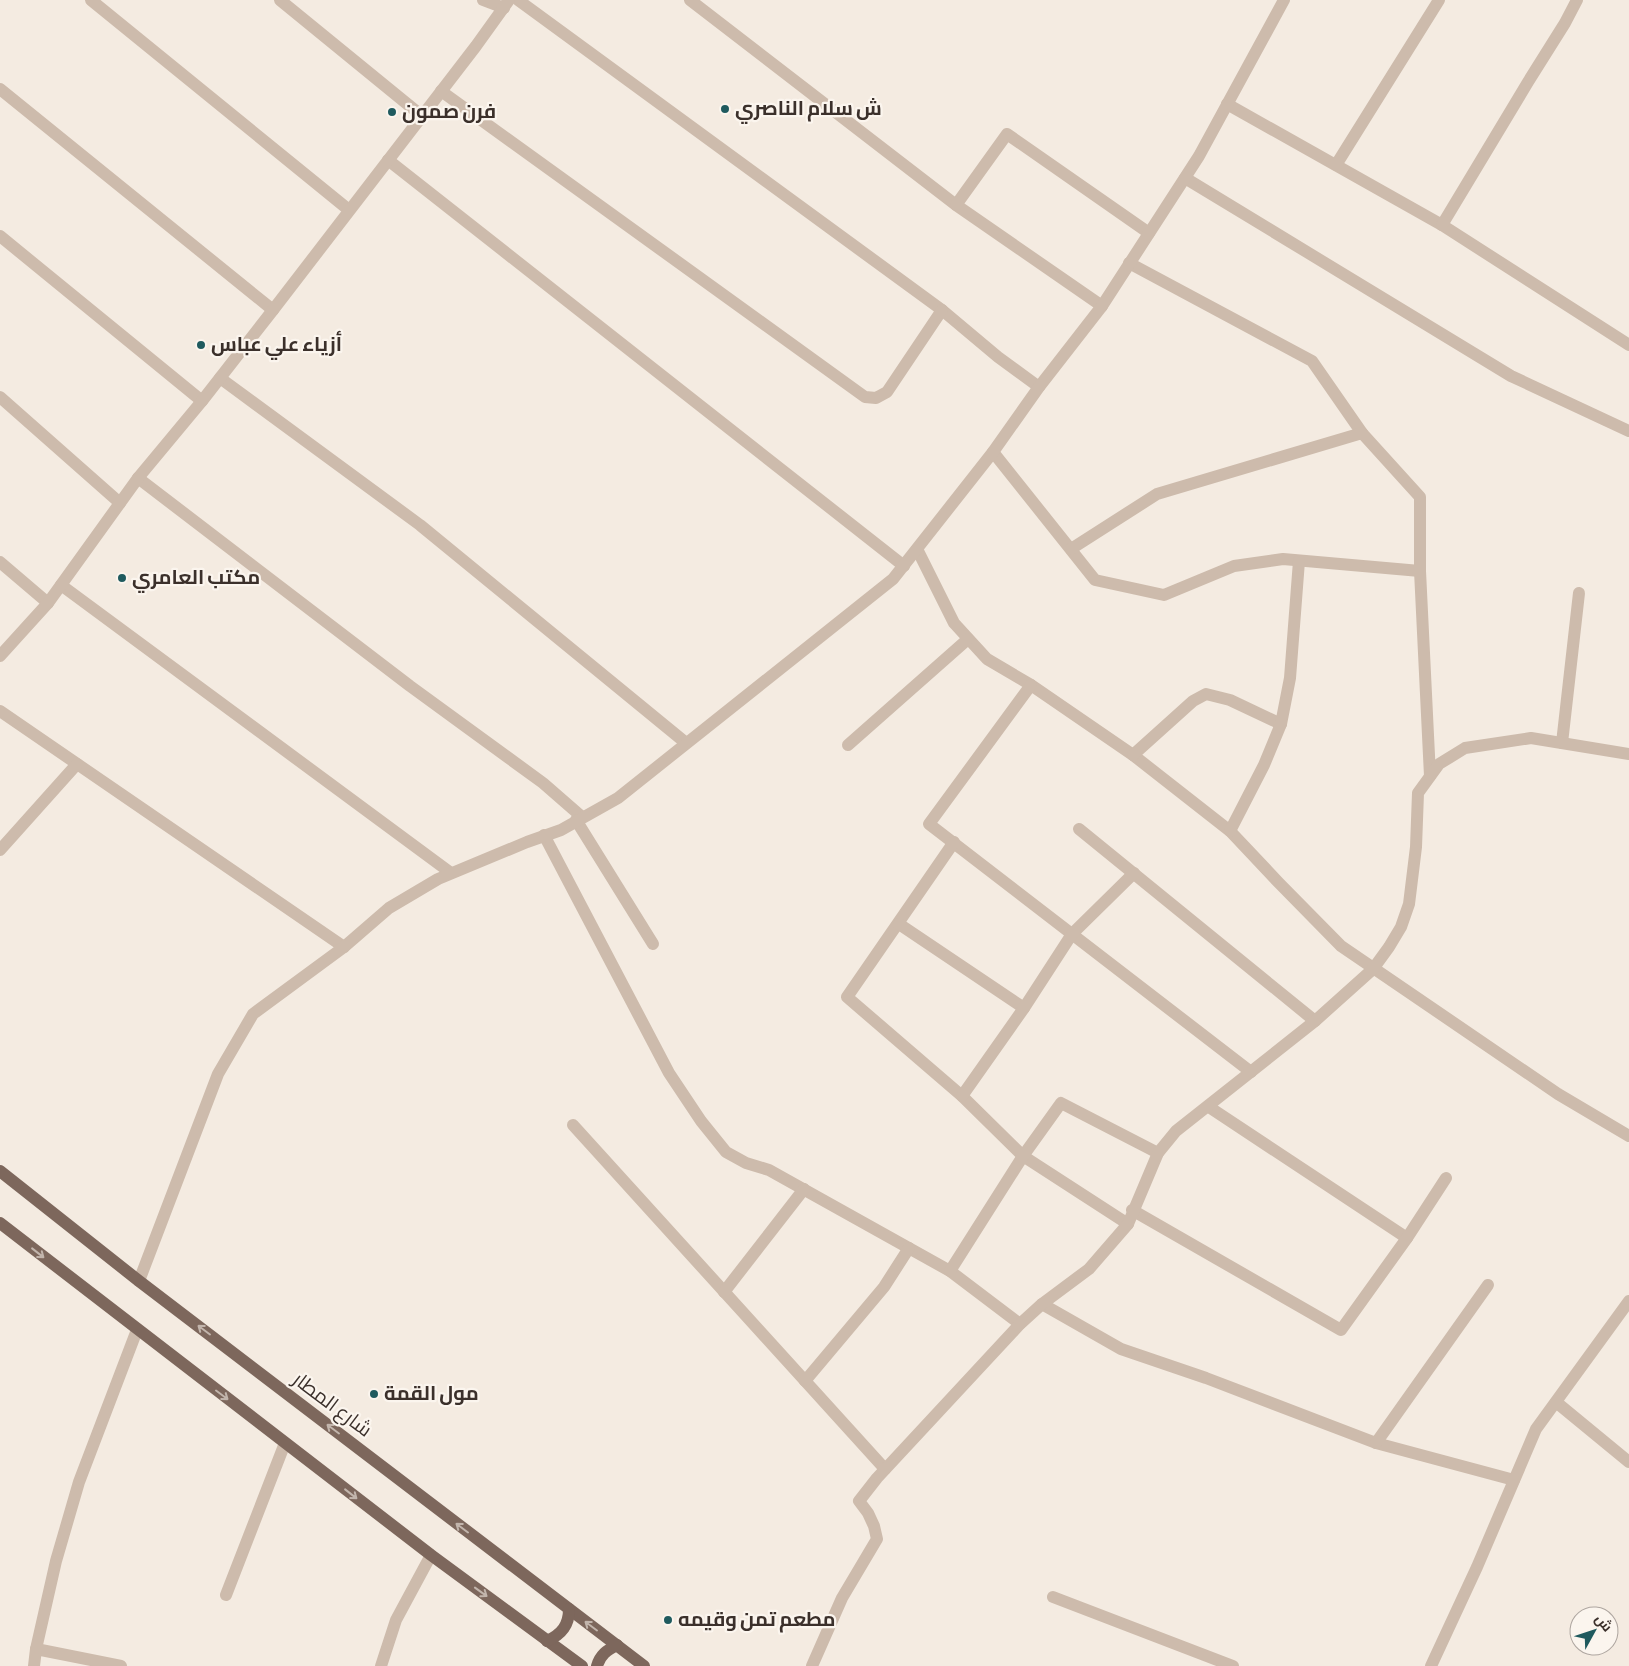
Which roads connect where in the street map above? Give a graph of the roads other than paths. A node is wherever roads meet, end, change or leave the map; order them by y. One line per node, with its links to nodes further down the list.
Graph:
1 (91, 0): 18 (street)
2 (280, 0): 13 (street)
3 (483, 0): 9 (street)
4 (518, 0): 25 (street)
5 (690, 0): 17 (street)
6 (1284, 0): 12 (street)
7 (1439, 0): 15 (street)
8 (1577, 0): 19 (street)
9 (506, 4): 11 (street)
10 (0, 89): 24 (street)
11 (441, 91): 13 (street); 25 (street)
12 (1227, 104): 15 (street); 16 (street)
13 (422, 116): 14 (street)
14 (388, 160): 18 (street); 40 (street)
15 (1336, 165): 19 (street)
16 (1185, 178): 20 (street); 31 (street)
17 (956, 205): 20 (street); 23 (street)
18 (349, 210): 24 (street)
19 (1442, 225): 26 (street)
20 (1149, 233): 22 (street)
21 (0, 236): 30 (street)
22 (1129, 263): 23 (street); 32 (street)
23 (1102, 306): 28 (street)
24 (273, 310): 27 (street)
25 (942, 310): 28 (street)
26 (1629, 345)
27 (220, 378): 30 (street); 50 (street)
28 (1039, 387): 33 (street)
29 (0, 397): 35 (street)
30 (202, 401): 34 (street)
31 (1629, 431)
32 (1362, 433): 37 (street); 41 (street)
33 (993, 452): 36 (street); 37 (street)
34 (138, 478): 35 (street); 57 (street)
35 (120, 503): 42 (street)
36 (917, 549): 40 (street); 45 (street)
37 (1070, 549): 38 (street)
38 (1299, 561): 41 (street); 49 (street)
39 (0, 562): 44 (street)
40 (904, 566): 50 (street)
41 (1420, 571): 56 (street)
42 (61, 585): 44 (street); 63 (street)
43 (1579, 593): 51 (street)
44 (48, 603): 46 (street)
45 (968, 639): 47 (street); 52 (street)
46 (0, 656)
47 (1031, 685): 54 (street); 61 (street)
48 (0, 711): 55 (street)
49 (1281, 724): 54 (street); 59 (street)
50 (686, 743): 57 (street)
51 (1562, 743): 53 (street); 56 (street)
52 (848, 744)
53 (1629, 754)
54 (1133, 755): 59 (street)
55 (77, 764): 62 (street); 68 (street)
56 (1430, 776): 69 (street)
57 (579, 818): 60 (street); 67 (street)
58 (1079, 829): 64 (street)
59 (1230, 830): 69 (street)
60 (544, 835): 63 (street); 81 (street)
61 (954, 842): 65 (street); 66 (street)
62 (0, 850)
63 (451, 873): 68 (street)
64 (1134, 873): 66 (street); 71 (street)
65 (899, 924): 70 (street); 73 (street)
66 (1072, 934): 70 (street); 72 (street)
67 (652, 944)
68 (344, 947): 88 (street)
69 (1373, 969): 71 (street); 76 (street)
70 (1024, 1008): 73 (street)
71 (1315, 1021): 72 (street)
72 (1251, 1072): 74 (street)
73 (962, 1096): 78 (street)
74 (1208, 1107): 77 (street); 85 (street)
75 (573, 1125): 90 (street)
76 (1629, 1136)
77 (1158, 1153): 78 (street); 82 (street)
78 (1022, 1156): 84 (street); 87 (street)
79 (0, 1170): 88 (main road, شارع المطار)
80 (1446, 1178): 85 (street)
81 (804, 1189): 86 (street); 90 (street)
82 (1132, 1210): 84 (street); 85 (street)
83 (0, 1223): 94 (main road, one-way to 94)
84 (1128, 1224): 92 (street)
85 (1407, 1238)
86 (909, 1248): 87 (street); 95 (street)
87 (950, 1271): 93 (street)
88 (139, 1281): 105 (main road, شارع المطار, one-way to 88)
89 (1488, 1285): 98 (street)
90 (724, 1292): 95 (street)
91 (1629, 1300): 96 (street)
92 (1042, 1304): 93 (street); 98 (street)
93 (1020, 1324): 100 (street)
94 (137, 1330): 97 (main road, one-way to 97); 108 (street)
95 (805, 1381): 100 (street)
96 (1556, 1402): 99 (street); 101 (street)
97 (285, 1443): 102 (main road, one-way to 102); 103 (street)
98 (1376, 1443): 101 (street)
99 (1629, 1462)
100 (885, 1469): 115 (street)
101 (1514, 1480): 117 (street)
102 (431, 1555): 106 (main road, one-way to 106); 111 (street)
103 (226, 1595)
104 (1053, 1597): 116 (street)
105 (569, 1609): 106 (main road); 107 (main road, شارع المطار, one-way to 105)
106 (547, 1640): 112 (main road)
107 (617, 1645): 113 (main road); 114 (main road, شارع المطار)
108 (36, 1649): 109 (street); 110 (street)
109 (34, 1666)
110 (121, 1666)
111 (381, 1666)
112 (582, 1666)
113 (597, 1666)
114 (644, 1666)
115 (812, 1666)
116 (1233, 1666)
117 (1431, 1666)

